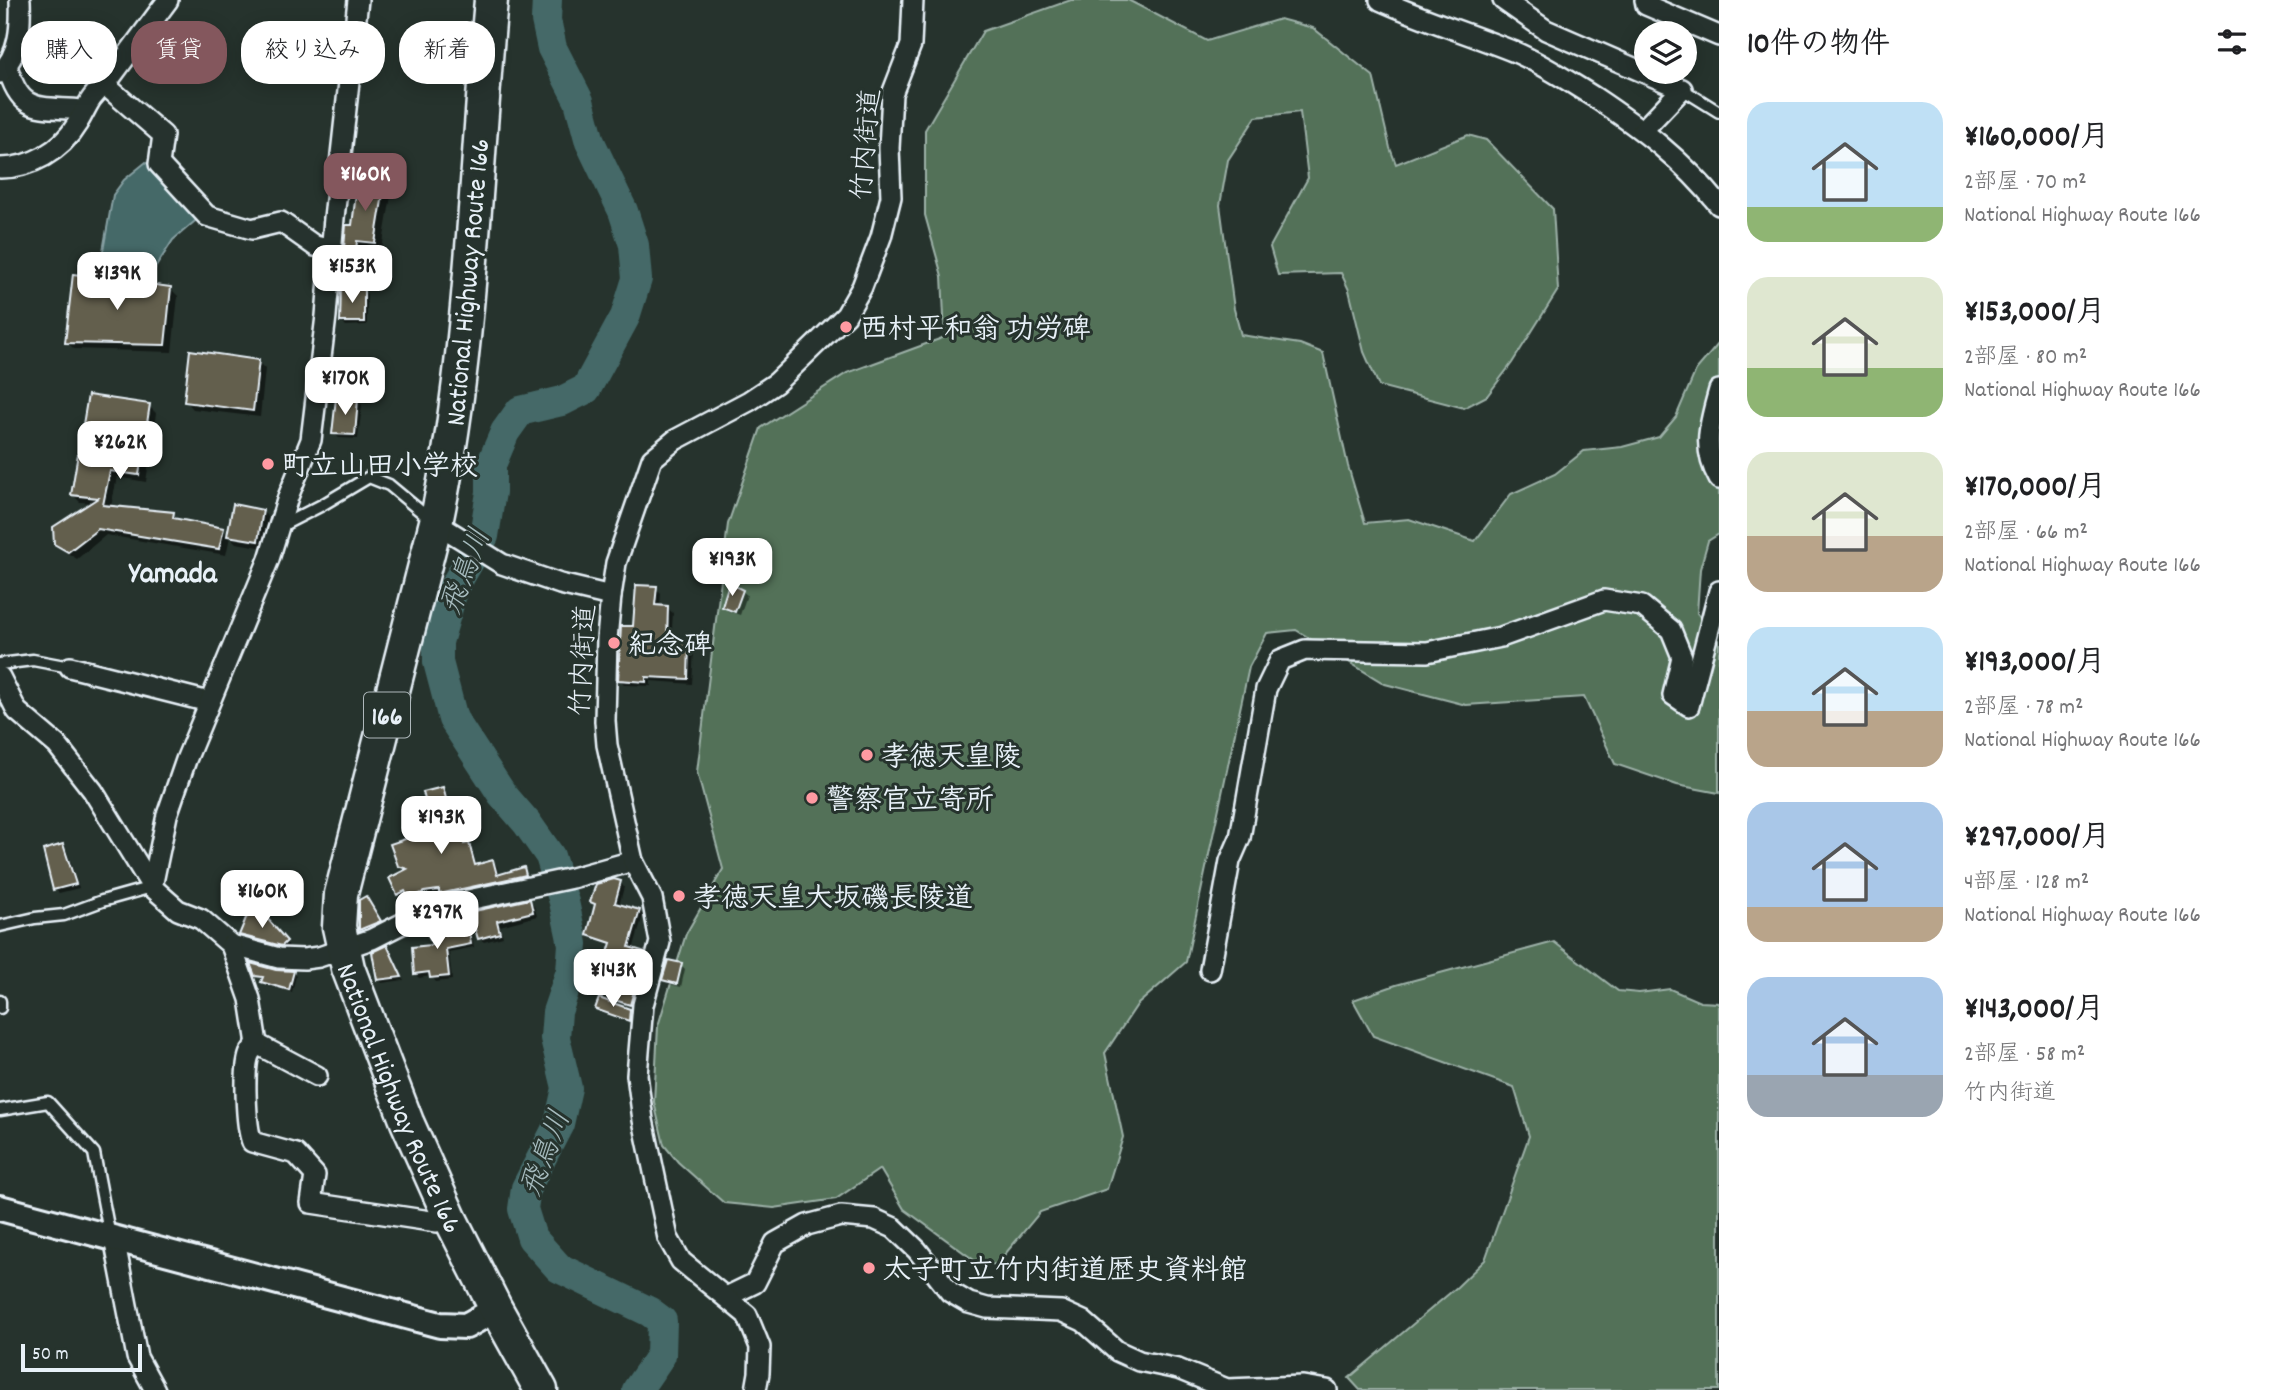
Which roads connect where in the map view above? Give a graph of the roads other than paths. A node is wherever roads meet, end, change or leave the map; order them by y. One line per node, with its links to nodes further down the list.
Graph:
1 (20, 0): 10 (street)
2 (168, 0): 11 (street)
3 (358, 0): 18 (street)
4 (491, 0): 21 (highway, National Highway Route 166 / 166)
5 (913, 0): 24 (street, 竹内街道)
6 (1380, 0): 15 (street)
7 (1503, 0): 12 (street)
8 (1645, 0): 9 (street)
9 (1719, 36)
10 (4, 69): 13 (street)
11 (105, 85): 13 (street); 18 (street)
12 (1682, 89): 14 (lane); 15 (street)
13 (83, 110): 16 (street)
14 (1719, 112)
15 (1643, 130): 17 (street)
16 (0, 168)
17 (1719, 205)
18 (332, 250): 22 (street)
19 (1719, 390): 20 (street)
20 (1719, 479)
21 (436, 523): 22 (lane); 24 (street); 33 (highway, National Highway Route 166 / 166)
22 (279, 527): 28 (street)
23 (1719, 591): 34 (street)
24 (611, 596): 29 (street, 竹内街道)
25 (0, 664): 26 (lane)
26 (70, 667): 28 (street)
27 (0, 677): 30 (street)
28 (209, 702): 30 (street)
29 (633, 861): 33 (street); 43 (street, 竹内街道)
30 (152, 887): 31 (lane); 32 (street)
31 (0, 926)
32 (231, 945): 33 (street); 37 (street)
33 (344, 950): 41 (highway, National Highway Route 166 / 166)
34 (1210, 970)
35 (0, 1001): 36 (lane)
36 (0, 1008)
37 (257, 1044): 38 (street); 41 (street)
38 (317, 1076)
39 (0, 1110): 42 (lane)
40 (0, 1208): 42 (street)
41 (450, 1218): 44 (highway, National Highway Route 166 / 166)
42 (112, 1237): 44 (street); 45 (street)
43 (726, 1297): 47 (street, 竹内街道); 48 (street)
44 (496, 1309): 46 (highway, National Highway Route 166 / 166)
45 (155, 1390)
46 (541, 1390)
47 (756, 1390)
48 (1327, 1390)

